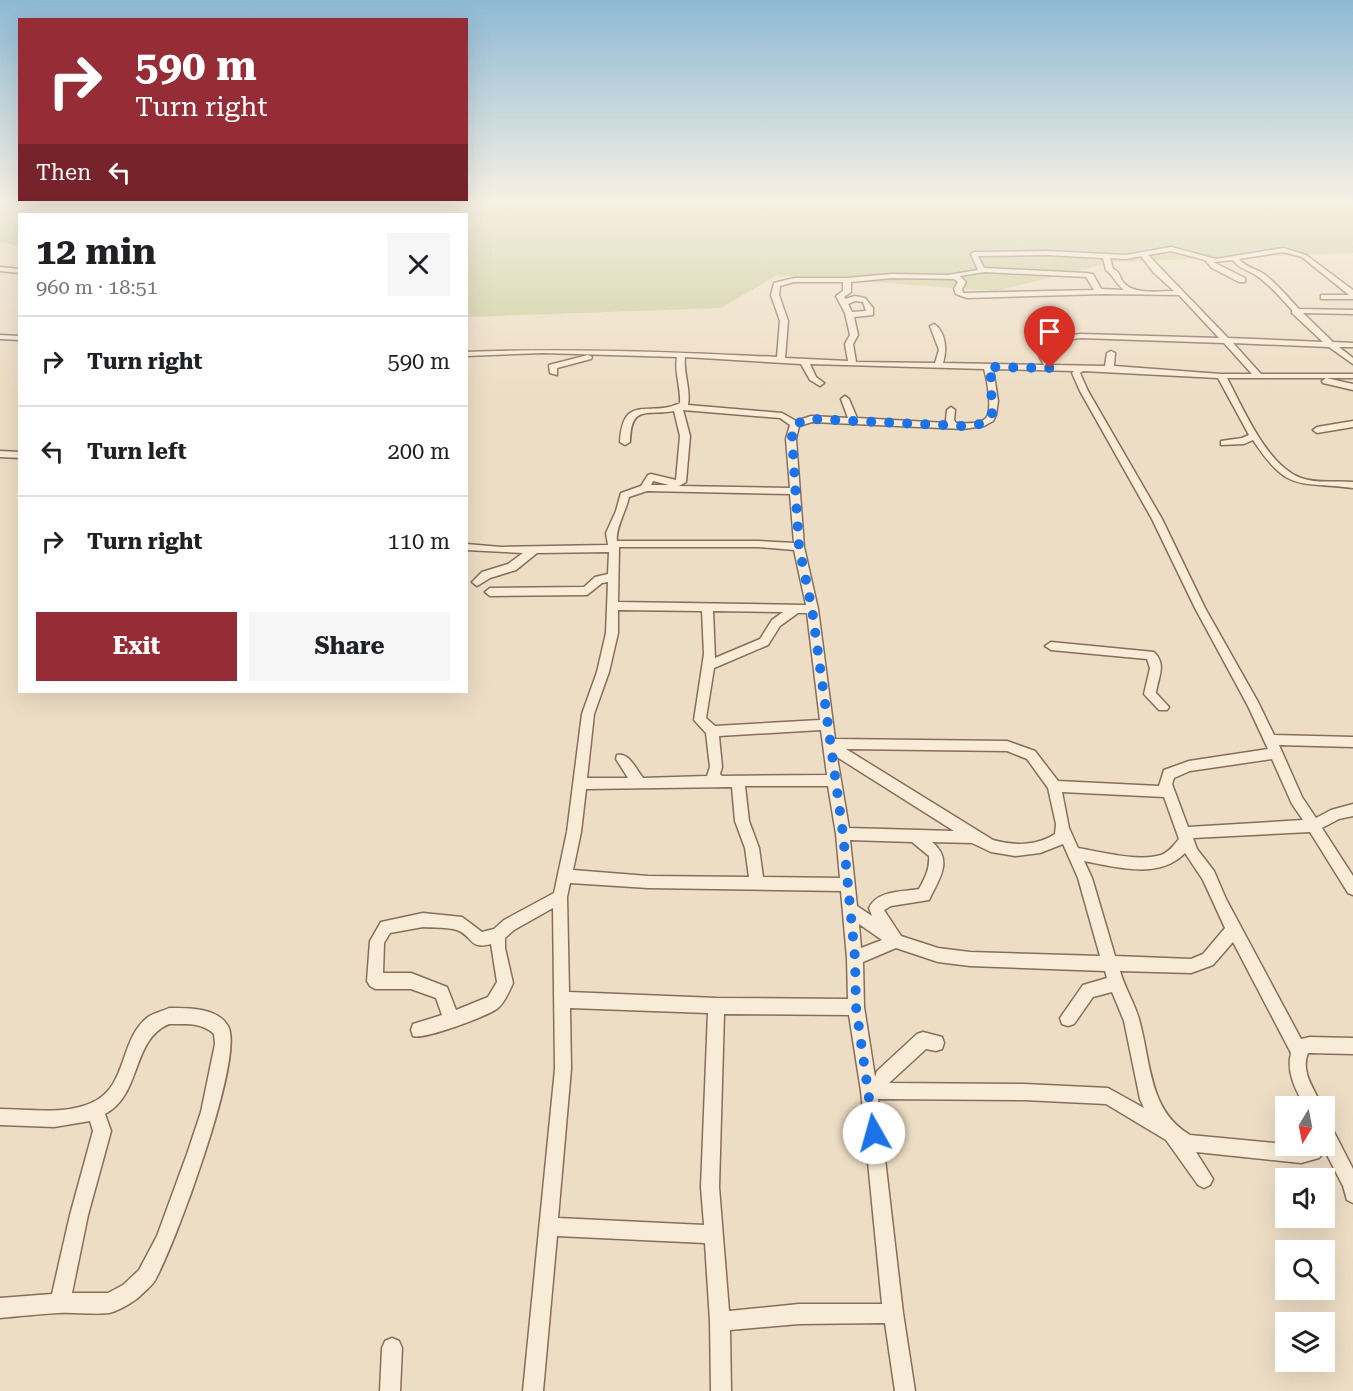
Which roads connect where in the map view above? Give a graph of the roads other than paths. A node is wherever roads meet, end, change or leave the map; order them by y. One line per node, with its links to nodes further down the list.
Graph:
1 (978, 264): 8 (street)
2 (1109, 264): 14 (street)
3 (1151, 264): 15 (street)
4 (1211, 264): 12 (street)
5 (1239, 264): 19 (street)
6 (1314, 264): 16 (street)
7 (0, 269): 9 (street)
8 (982, 270): 10 (street); 13 (street)
9 (18, 271)
10 (947, 276): 11 (street); 13 (street)
11 (847, 280): 18 (street); 32 (street)
12 (1242, 280)
13 (1104, 292): 14 (street)
14 (1131, 292): 15 (street)
15 (1180, 293): 25 (street)
16 (1353, 296): 17 (street)
17 (1324, 297)
18 (844, 304): 21 (street); 21 (street)
19 (1295, 311): 20 (street); 26 (street)
20 (1353, 312)
21 (849, 317): 35 (street)
22 (934, 326): 36 (street)
23 (0, 337): 24 (street)
24 (18, 338)
25 (1228, 342): 26 (street); 38 (street); 42 (street)
26 (1331, 345): 27 (street); 34 (street)
27 (1353, 345)
28 (604, 353): 30 (street); 31 (street); 41 (street)
29 (1111, 353): 40 (street)
30 (468, 354)
31 (682, 354): 32 (street); 49 (street)
32 (781, 359): 33 (street)
33 (804, 361): 35 (street); 46 (street)
34 (1353, 362)
35 (852, 364): 36 (street)
36 (938, 365): 37 (street)
37 (988, 367): 38 (street); 54 (street)
38 (1050, 368): 39 (street)
39 (1080, 369): 40 (street); 82 (street)
40 (1109, 370): 44 (street)
41 (554, 373)
42 (1258, 375): 43 (street); 44 (street)
43 (1302, 375): 45 (street); 47 (street)
44 (1221, 376): 56 (street)
45 (1353, 376)
46 (820, 383)
47 (1353, 387)
48 (845, 399): 51 (street)
49 (680, 407): 52 (street); 57 (street); 62 (street)
50 (951, 410): 54 (street)
51 (853, 420): 52 (street); 54 (street)
52 (795, 424): 63 (street)
53 (1353, 424): 55 (street)
54 (954, 426)
55 (1317, 430)
56 (1255, 435): 58 (street); 61 (street)
57 (625, 442)
58 (1224, 443)
59 (0, 454): 60 (street)
60 (18, 455)
61 (1353, 485)
62 (643, 490): 63 (street); 64 (street)
63 (794, 491): 66 (street)
64 (613, 546): 66 (street); 67 (street); 68 (street)
65 (468, 547): 67 (street)
66 (799, 547): 74 (street)
67 (535, 549): 69 (street)
68 (613, 577): 70 (street); 71 (street)
69 (477, 582)
70 (490, 592)
71 (612, 606): 72 (street); 87 (street)
72 (706, 606): 73 (street); 76 (street)
73 (795, 609): 74 (street); 76 (street)
74 (812, 609): 78 (street)
75 (1051, 646): 77 (street)
76 (708, 666): 79 (street)
77 (1163, 707)
78 (827, 725): 79 (street); 81 (street)
79 (712, 731): 85 (street)
80 (1353, 742): 82 (street)
81 (829, 744): 86 (street); 89 (street); 96 (street)
82 (1273, 746): 90 (street); 92 (street)
83 (622, 759): 88 (street)
84 (738, 780): 85 (street); 86 (street); 100 (street)
85 (718, 781): 88 (street)
86 (834, 781): 94 (street)
87 (581, 784): 88 (street); 99 (street)
88 (640, 784)
89 (1054, 786): 90 (street); 93 (street)
90 (1168, 792): 97 (street)
91 (1353, 810): 92 (street)
92 (1313, 826): 97 (street); 102 (street)
93 (1063, 829): 96 (street); 98 (street)
94 (843, 834): 95 (street); 101 (street)
95 (914, 835): 96 (street); 107 (street)
96 (975, 837)
97 (1185, 837): 98 (street); 105 (street)
98 (1074, 854): 109 (street)
99 (564, 876): 100 (street); 103 (street)
100 (757, 884): 101 (street)
101 (848, 885): 104 (street)
102 (1353, 888)
103 (560, 897): 106 (street); 111 (street)
104 (850, 909): 107 (street); 108 (street)
105 (1234, 929): 109 (street); 119 (street)
106 (498, 935): 115 (street); 115 (street)
107 (896, 941): 108 (street); 109 (street)
108 (855, 958): 113 (street)
109 (1110, 962): 110 (street)
110 (1116, 984): 114 (street); 124 (street)
111 (564, 1000): 112 (street); 129 (street)
112 (716, 1006): 113 (street); 130 (street)
113 (856, 1007): 120 (street)
114 (1068, 1018)
115 (452, 1020): 116 (street)
116 (419, 1030)
117 (936, 1043): 120 (street)
118 (1353, 1046): 119 (street)
119 (1299, 1052): 121 (street)
120 (874, 1091): 124 (street); 133 (street)
121 (1308, 1096)
122 (96, 1112): 123 (street); 131 (street); 131 (street)
123 (0, 1117)
124 (1172, 1133): 125 (street); 127 (street)
125 (1275, 1151)
126 (1334, 1156): 128 (street)
127 (1204, 1179)
128 (1353, 1194)
129 (547, 1227): 130 (street); 137 (street)
130 (712, 1234): 134 (street)
131 (60, 1303): 132 (street)
132 (0, 1308)
133 (894, 1313): 134 (street); 139 (street)
134 (720, 1321): 138 (street)
135 (392, 1348): 136 (street)
136 (390, 1391)
137 (533, 1391)
138 (721, 1391)
139 (905, 1391)

